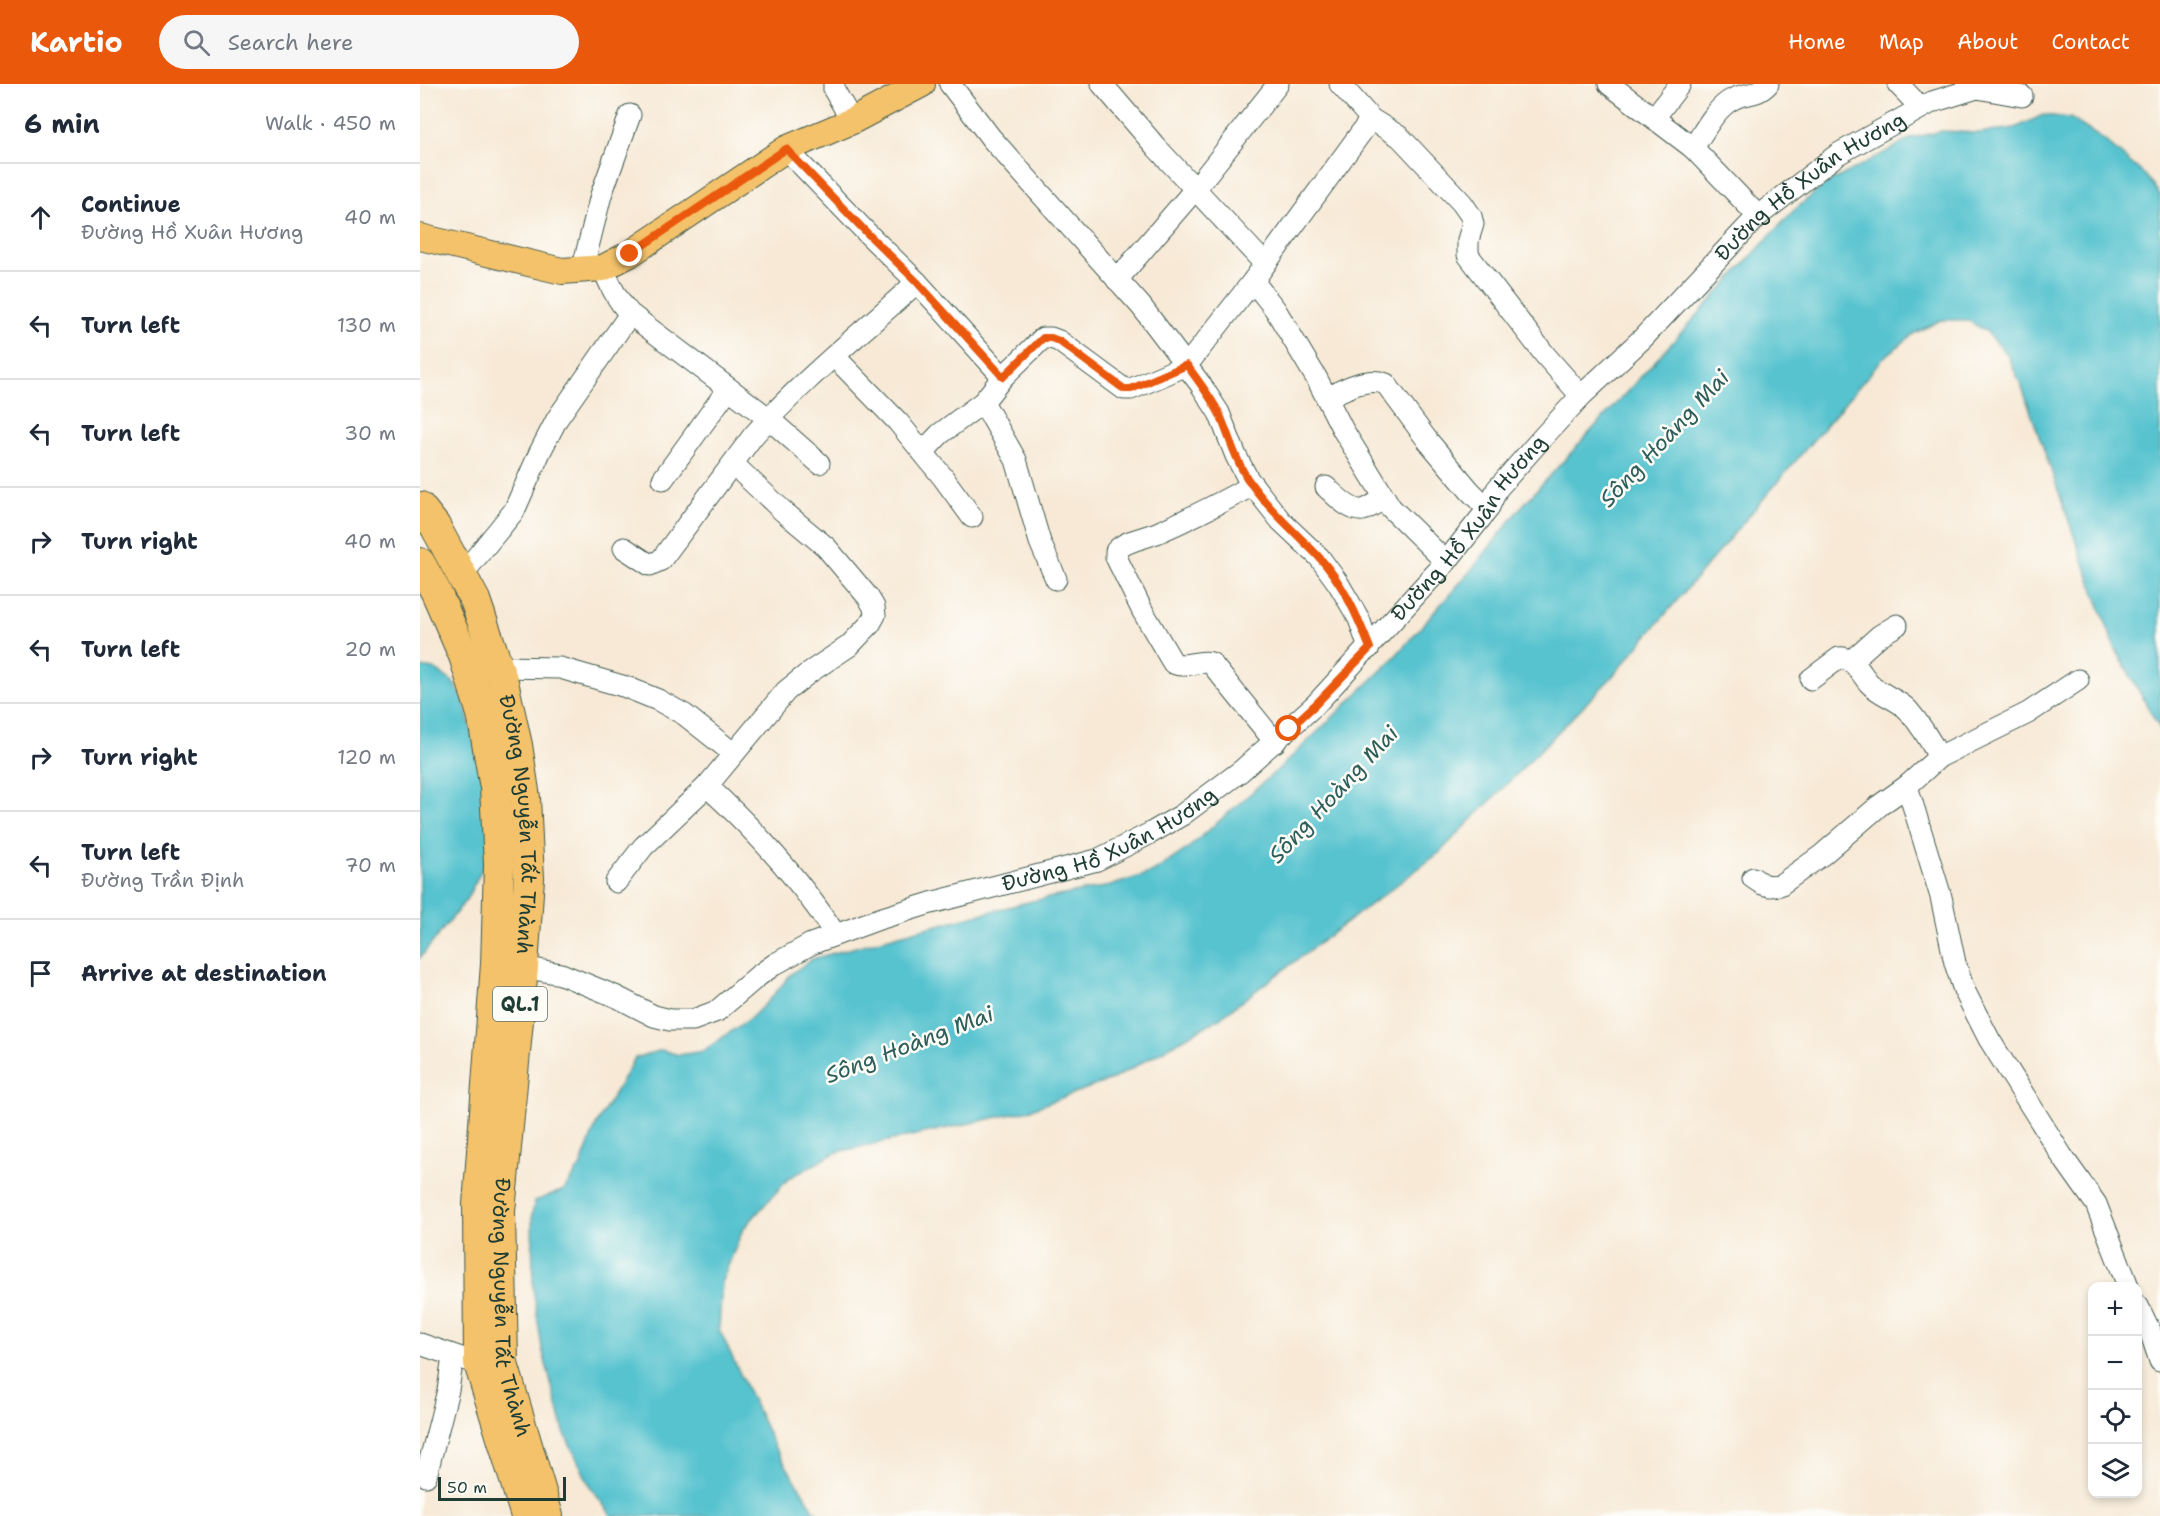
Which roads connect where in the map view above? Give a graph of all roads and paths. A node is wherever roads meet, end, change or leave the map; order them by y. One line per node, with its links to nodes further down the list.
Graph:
1 (834, 84): 16 (street)
2 (921, 84): 16 (main road)
3 (950, 84): 24 (street)
4 (1102, 84): 19 (street)
5 (1278, 84): 19 (street)
6 (1340, 84): 15 (street)
7 (1609, 84): 14 (street)
8 (1680, 84): 14 (street)
9 (1768, 84): 17 (street)
10 (1898, 84): 12 (street)
11 (2022, 96): 12 (street, Đường Hồ Xuân Hương)
12 (1921, 108): 20 (street, Đường Hồ Xuân Hương)
13 (630, 115): 23 (street)
14 (1654, 118): 17 (street)
15 (1371, 119): 22 (street); 32 (street)
16 (852, 121): 18 (main road)
17 (1693, 148): 20 (street)
18 (786, 149): 23 (main road); 26 (street)
19 (1196, 188): 22 (street); 24 (street)
20 (1758, 216): 32 (street, Đường Hồ Xuân Hương)
21 (420, 237): 23 (main road)
22 (1264, 263): 25 (street)
23 (593, 269): 27 (street)
24 (1117, 280): 29 (street)
25 (1252, 281): 29 (street); 33 (street)
26 (917, 282): 28 (street); 30 (street)
27 (630, 314): 31 (street); 49 (street)
28 (835, 357): 35 (street); 36 (street)
29 (1187, 365): 30 (street); 40 (street)
30 (1003, 377): 34 (street)
31 (728, 389): 35 (street); 39 (street)
32 (1581, 396): 44 (street, Đường Hồ Xuân Hương)
33 (1328, 398): 42 (street); 44 (street)
34 (983, 402): 36 (street); 50 (street)
35 (768, 418): 37 (street); 38 (street)
36 (923, 453): 45 (street)
37 (819, 463)
38 (733, 464): 46 (street); 58 (street)
39 (663, 480)
40 (1253, 485): 52 (street); 57 (street)
41 (1326, 487): 42 (street)
42 (1384, 498): 47 (street)
43 (420, 507): 49 (highway, Đường Nguyễn Tất Thành / QL.1)
44 (1488, 509): 47 (street, Đường Hồ Xuân Hương)
45 (972, 517)
46 (624, 548)
47 (1446, 562): 52 (street, Đường Hồ Xuân Hương)
48 (420, 563): 69 (highway, Đường Nguyễn Tất Thành / QL.1)
49 (461, 576): 54 (highway, Đường Nguyễn Tất Thành / QL.1)
50 (1056, 579)
51 (1897, 625): 53 (street)
52 (1370, 648): 57 (street, Đường Hồ Xuân Hương)
53 (1851, 661): 55 (street); 59 (street)
54 (499, 667): 58 (street); 65 (highway, Đường Nguyễn Tất Thành / QL.1)
55 (1811, 680)
56 (2078, 680): 59 (street)
57 (1275, 742): 64 (street, Đường Hồ Xuân Hương)
58 (733, 753): 60 (street)
59 (1939, 757): 61 (street)
60 (707, 786): 63 (street); 64 (street)
61 (1907, 786): 62 (street); 66 (street)
62 (1753, 878)
63 (616, 882)
64 (835, 934): 65 (street, Đường Hồ Xuân Hương)
65 (524, 967): 69 (highway, Đường Nguyễn Tất Thành / QL.1)
66 (2126, 1282)
67 (2142, 1314): 70 (street)
68 (420, 1344): 69 (street)
69 (478, 1361): 71 (street); 72 (highway, Đường Nguyễn Tất Thành / QL.1); 73 (highway, Đường Nguyễn Tất Thành / QL.1)
70 (2160, 1361)
71 (426, 1476)
72 (526, 1516)
73 (548, 1516)

